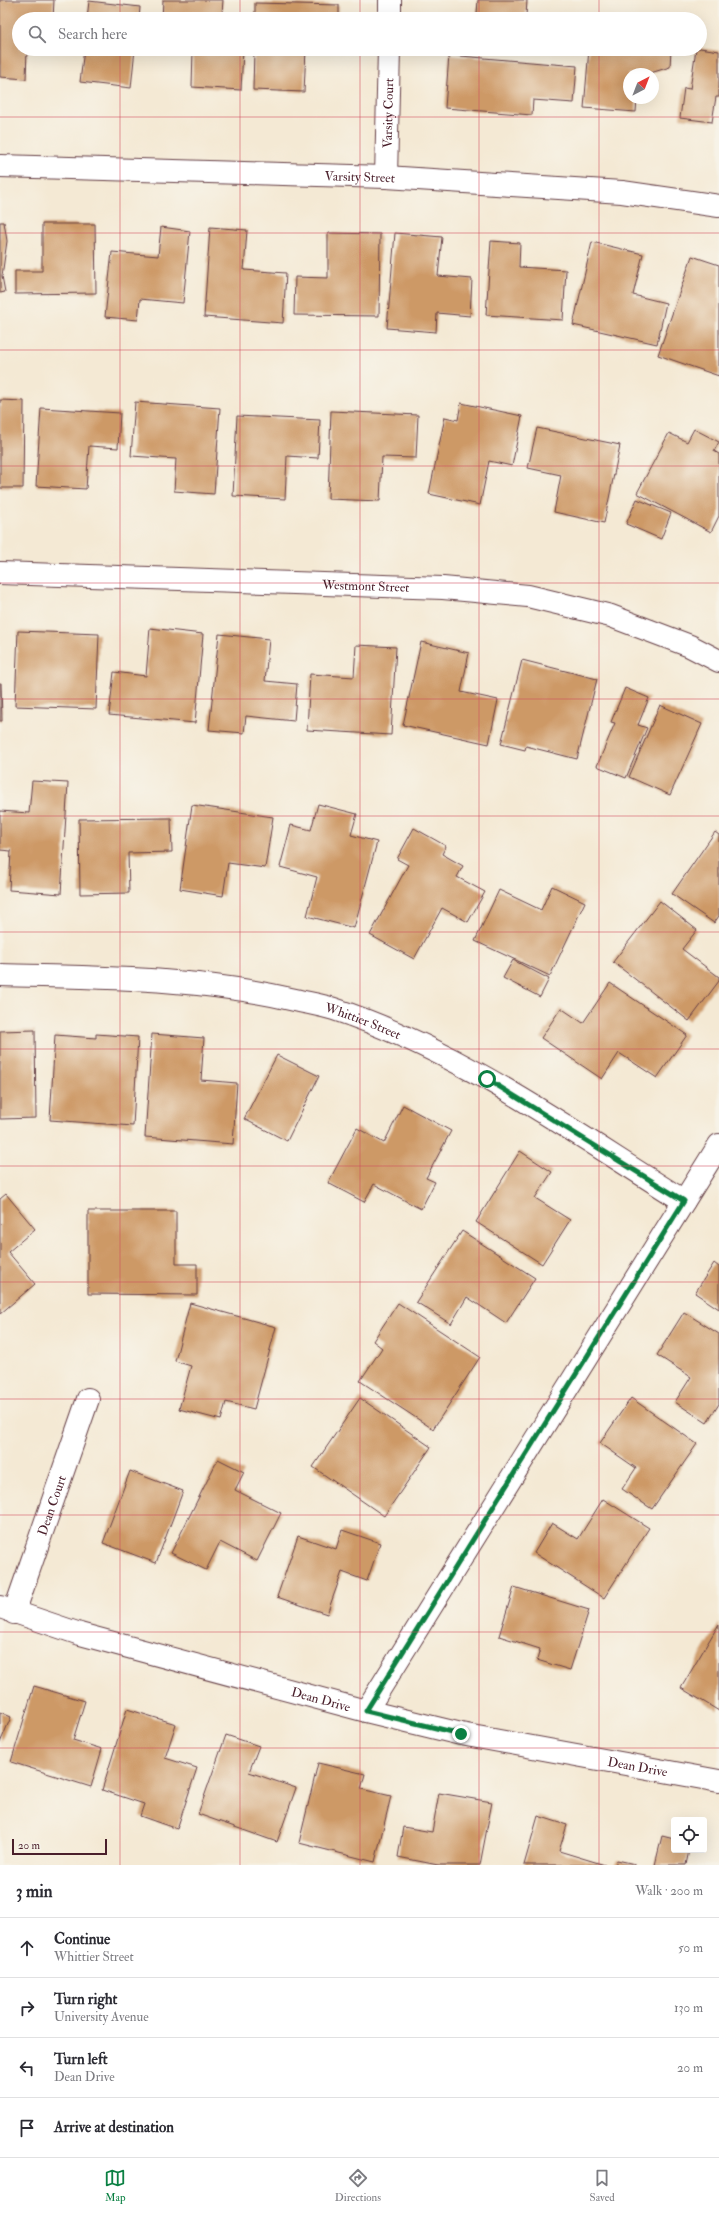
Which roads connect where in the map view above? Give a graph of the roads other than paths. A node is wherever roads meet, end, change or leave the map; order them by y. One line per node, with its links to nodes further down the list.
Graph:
1 (390, 0): 2 (street)
2 (390, 12)
3 (389, 56): 5 (street, Varsity Court)
4 (0, 166): 5 (street, Varsity Street)
5 (386, 177): 6 (street, Varsity Street)
6 (719, 206)
7 (0, 573): 8 (street, Westmont Street)
8 (719, 661)
9 (0, 975): 11 (street, Whittier Street)
10 (719, 1145): 11 (street)
11 (684, 1201): 14 (street)
12 (88, 1399): 13 (street, Dean Court)
13 (7, 1610): 14 (street, Dean Drive)
14 (366, 1711): 15 (street, Dean Drive)
15 (719, 1781)

